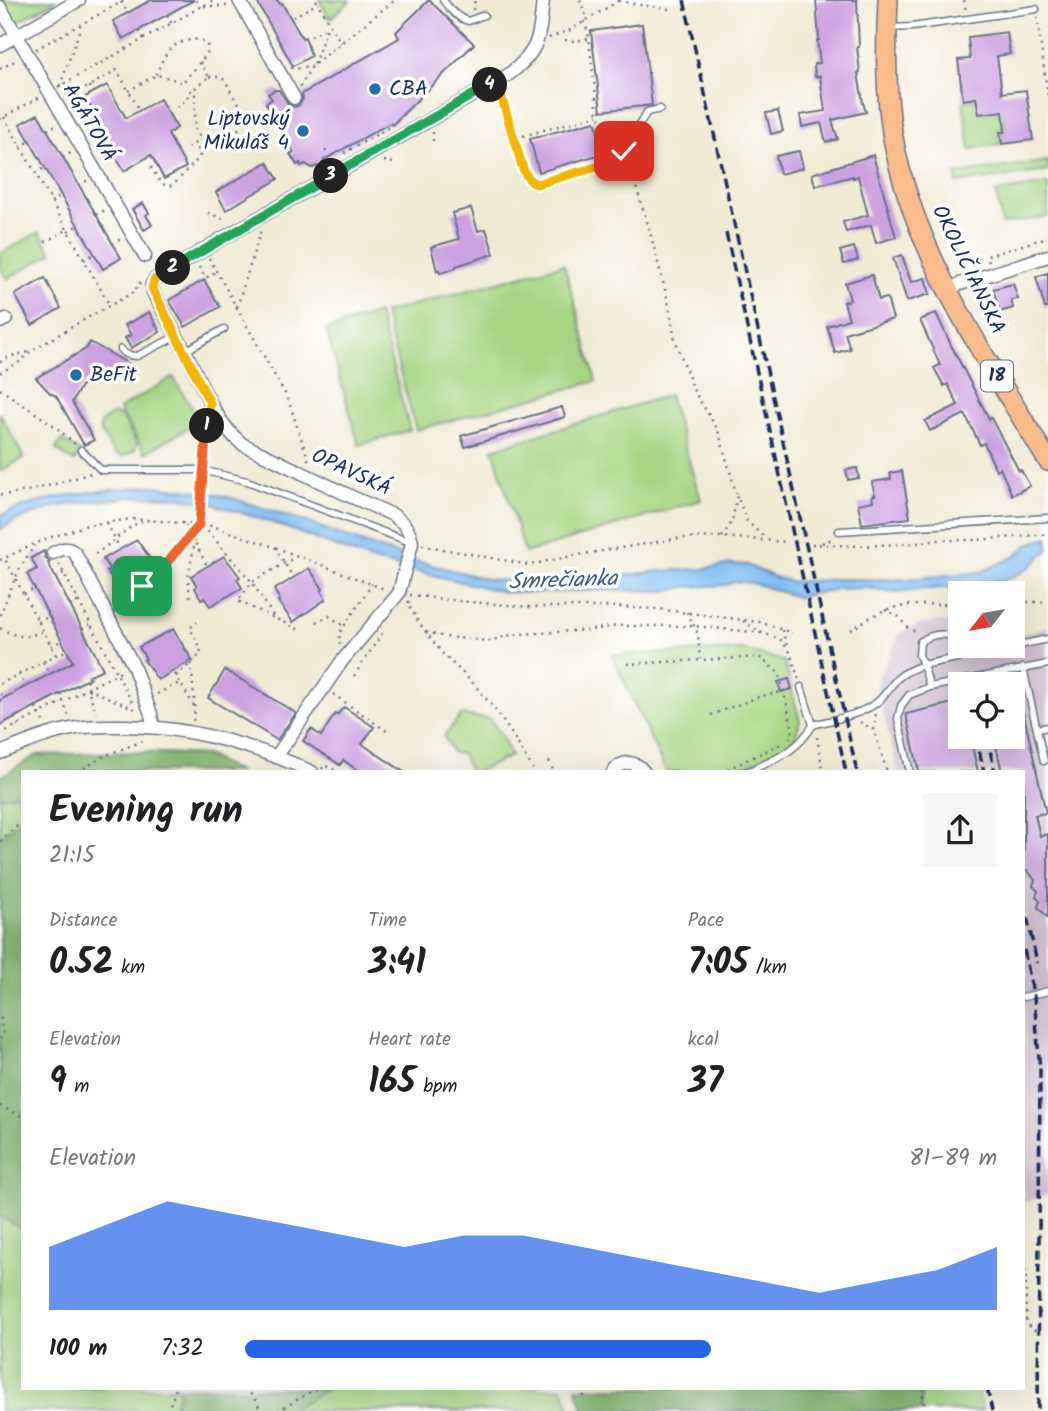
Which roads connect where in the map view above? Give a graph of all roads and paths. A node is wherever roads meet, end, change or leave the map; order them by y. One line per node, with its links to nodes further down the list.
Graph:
1 (79, 0): 29 (street)
2 (196, 0): 15 (path)
3 (213, 0): 15 (path)
4 (395, 0): 34 (path)
5 (443, 0): 21 (lane)
6 (475, 0): 19 (path)
7 (543, 0): 35 (street)
8 (580, 0): 23 (path)
9 (619, 0): 17 (path); 23 (path)
10 (888, 0): 27 (main road, OKOLIČIANSKA / 18)
11 (123, 1): 18 (path); 24 (path)
12 (317, 1): 22 (path); 26 (path)
13 (241, 3): 15 (path); 38 (street)
14 (0, 7): 29 (street, AGÁTOVÁ)
15 (202, 7): 25 (path)
16 (1036, 9): 27 (lane); 51 (path)
17 (673, 10)
18 (128, 13)
19 (472, 13)
20 (167, 15): 25 (path)
21 (484, 15)
22 (293, 17)
23 (585, 21): 30 (path); 35 (path)
24 (82, 24): 37 (path); 48 (path)
25 (172, 24): 31 (path)
26 (328, 27): 32 (path); 34 (path); 40 (path)
27 (887, 28): 92 (main road, OKOLIČIANSKA / 18)
28 (139, 31): 31 (path)
29 (16, 36): 36 (street); 37 (street, AGÁTOVÁ)
30 (588, 38): 33 (path); 57 (path)
31 (144, 40): 48 (path)
32 (306, 40)
33 (565, 40)
34 (341, 43): 40 (path)
35 (537, 44): 44 (street)
36 (0, 45)
37 (27, 54): 41 (path); 48 (street, AGÁTOVÁ)
38 (272, 59): 40 (path); 52 (street)
39 (200, 62): 42 (path); 43 (path); 45 (path)
40 (313, 66): 52 (path)
41 (0, 69)
42 (156, 75): 45 (path); 49 (path)
43 (209, 78): 47 (path); 61 (path)
44 (497, 82): 62 (lane); 91 (street)
45 (182, 83): 47 (path)
46 (89, 86): 49 (path); 50 (path); 53 (path)
47 (194, 87): 54 (path); 61 (path)
48 (55, 89): 58 (path); 84 (street, AGÁTOVÁ)
49 (128, 91): 56 (path)
50 (93, 93)
51 (1048, 97)
52 (294, 98)
53 (64, 100)
54 (177, 107)
55 (660, 110): 62 (lane)
56 (140, 111)
57 (598, 116): 60 (path); 62 (path)
58 (2, 118): 66 (path)
59 (433, 127): 64 (path)
60 (616, 138)
61 (201, 139): 65 (path)
62 (514, 139)
63 (30, 141): 66 (path)
64 (433, 141)
65 (195, 144): 67 (path); 71 (path)
66 (20, 147): 73 (path)
67 (188, 148)
68 (627, 158): 110 (path)
69 (378, 159): 70 (path)
70 (393, 163)
71 (151, 167)
72 (45, 168): 73 (path)
73 (35, 173): 75 (path)
74 (61, 196): 75 (path)
75 (51, 202): 80 (path)
76 (208, 213): 77 (path)
77 (226, 220)
78 (78, 225): 80 (path)
79 (262, 227): 94 (path)
80 (67, 230): 82 (path); 87 (path)
81 (1048, 237): 89 (path)
82 (45, 242)
83 (94, 254): 87 (path)
84 (145, 256)
85 (1048, 256): 92 (street)
86 (209, 258): 90 (path)
87 (84, 260): 93 (path)
88 (198, 264): 90 (path)
89 (990, 265)
90 (217, 271): 94 (path)
91 (157, 278): 93 (path); 96 (street, OPAVSKÁ)
92 (949, 289): 105 (main road, OKOLIČIANSKA / 18)
93 (110, 306): 99 (path)
94 (237, 307): 108 (path)
95 (224, 329): 98 (lane)
96 (177, 336): 97 (lane); 98 (street, OPAVSKÁ)
97 (121, 349)
98 (185, 351): 103 (street, OPAVSKÁ)
99 (30, 352): 100 (path); 101 (path)
100 (0, 362)
101 (0, 373)
102 (0, 389): 104 (path)
103 (210, 403): 107 (path); 108 (street, OPAVSKÁ)
104 (80, 450): 106 (lane)
105 (1048, 461)
106 (102, 470): 107 (lane); 109 (path)
107 (202, 470): 117 (path); 126 (lane)
108 (315, 478): 126 (street, OPAVSKÁ)
109 (0, 495)
110 (737, 496): 119 (path); 122 (path)
111 (1048, 518): 116 (lane)
112 (145, 520): 121 (path)
113 (107, 522): 121 (path)
114 (186, 524): 117 (path)
115 (203, 526): 141 (path)
116 (839, 531): 128 (path)
117 (191, 533): 123 (path); 143 (path)
118 (1048, 534): 128 (path)
119 (722, 537): 122 (path); 126 (path)
120 (46, 539): 131 (path)
121 (116, 539): 129 (path); 132 (path)
122 (766, 540): 124 (path)
123 (195, 541): 136 (path); 146 (path)
124 (788, 542)
125 (37, 543): 139 (path)
126 (412, 543): 200 (street)
127 (812, 544): 128 (path)
128 (818, 544)
129 (118, 545)
130 (275, 547): 135 (path)
131 (54, 553): 137 (path); 190 (street)
132 (95, 554)
133 (297, 556): 135 (path)
134 (5, 558): 139 (path)
135 (284, 565): 138 (path); 141 (path)
136 (207, 566)
137 (64, 573): 140 (path); 147 (path)
138 (291, 574)
139 (15, 578): 145 (path); 155 (path)
140 (56, 578)
141 (252, 582): 157 (path); 157 (path)
142 (372, 584): 164 (path)
143 (142, 586)
144 (32, 590): 145 (path)
145 (24, 594): 159 (path)
146 (190, 597)
147 (79, 601): 152 (path); 162 (path)
148 (1026, 602): 149 (path)
149 (1048, 602)
150 (948, 604): 153 (path)
151 (402, 605): 172 (path)
152 (70, 606)
153 (884, 610): 170 (path); 175 (path)
154 (687, 612): 165 (path)
155 (0, 615)
156 (46, 618): 159 (path)
157 (275, 618): 168 (path)
158 (741, 619): 173 (path)
159 (38, 622): 171 (path)
160 (197, 622): 187 (path)
161 (316, 622): 164 (path)
162 (91, 625): 167 (path); 195 (path)
163 (388, 625): 196 (path)
164 (344, 626): 181 (path)
165 (694, 626): 172 (path); 173 (path); 184 (path)
166 (0, 628): 171 (path)
167 (82, 629)
168 (300, 629)
169 (782, 629): 180 (path)
170 (850, 630)
171 (43, 631): 179 (path)
172 (426, 632): 226 (path)
173 (762, 633): 180 (path)
174 (948, 636): 175 (lane)
175 (927, 637): 191 (lane)
176 (1048, 639): 178 (lane)
177 (59, 642): 179 (path)
178 (1026, 643)
179 (51, 646): 182 (path)
180 (788, 648): 201 (path)
181 (334, 649)
182 (56, 655): 185 (path); 186 (path)
183 (954, 658): 191 (lane)
184 (700, 660): 188 (path); 204 (path)
185 (43, 662): 193 (path); 194 (path)
186 (72, 662)
187 (191, 663): 187 (path)
188 (627, 664)
189 (1048, 664): 192 (lane)
190 (133, 665): 195 (path); 215 (street)
191 (923, 665): 202 (lane); 210 (lane)
192 (1023, 668): 202 (lane); 218 (lane)
193 (48, 671)
194 (19, 674): 198 (path); 199 (path)
195 (117, 674): 203 (path); 203 (path)
196 (354, 676)
197 (86, 680): 203 (path)
198 (24, 683)
199 (0, 684)
200 (324, 687): 219 (path); 223 (street)
201 (801, 687): 212 (lane)
202 (930, 687): 238 (lane)
203 (88, 689): 206 (path); 214 (path)
204 (783, 692): 209 (path); 234 (path)
205 (60, 694): 206 (path)
206 (64, 702): 208 (path); 217 (path)
207 (36, 706): 208 (path)
208 (40, 714): 213 (path); 221 (path)
209 (711, 715)
210 (849, 716): 212 (lane); 237 (path)
211 (14, 718): 213 (path)
212 (813, 725): 235 (lane); 236 (path)
213 (19, 726): 220 (path)
214 (100, 726): 215 (street); 217 (street)
215 (149, 727): 223 (street); 227 (path)
216 (1048, 727): 218 (lane)
217 (72, 729): 221 (street)
218 (1037, 729): 225 (lane)
219 (388, 732)
220 (0, 734)
221 (48, 736): 222 (street)
222 (0, 753)
223 (276, 757): 228 (street)
224 (549, 761): 231 (path)
225 (1044, 761)
226 (533, 769)
227 (82, 770)
228 (307, 770)
229 (322, 770): 230 (path)
230 (335, 770)
231 (553, 770)
232 (615, 770): 233 (street)
233 (642, 770)
234 (725, 770)
235 (751, 770)
236 (823, 770)
237 (886, 770)
238 (910, 770)
239 (21, 823): 240 (path)
240 (0, 841)
241 (1048, 991): 242 (lane)
242 (1025, 997)
243 (0, 1018): 244 (path)
244 (0, 1038)
245 (0, 1106): 246 (path)
246 (21, 1116)
247 (1025, 1260): 248 (path)
248 (1037, 1335)
249 (175, 1390): 255 (path)
250 (248, 1390): 256 (path)
251 (314, 1390): 257 (path)
252 (584, 1390): 254 (path)
253 (923, 1390): 258 (path)
254 (584, 1397)
255 (168, 1411)
256 (261, 1411)
257 (278, 1411)
258 (924, 1411)

